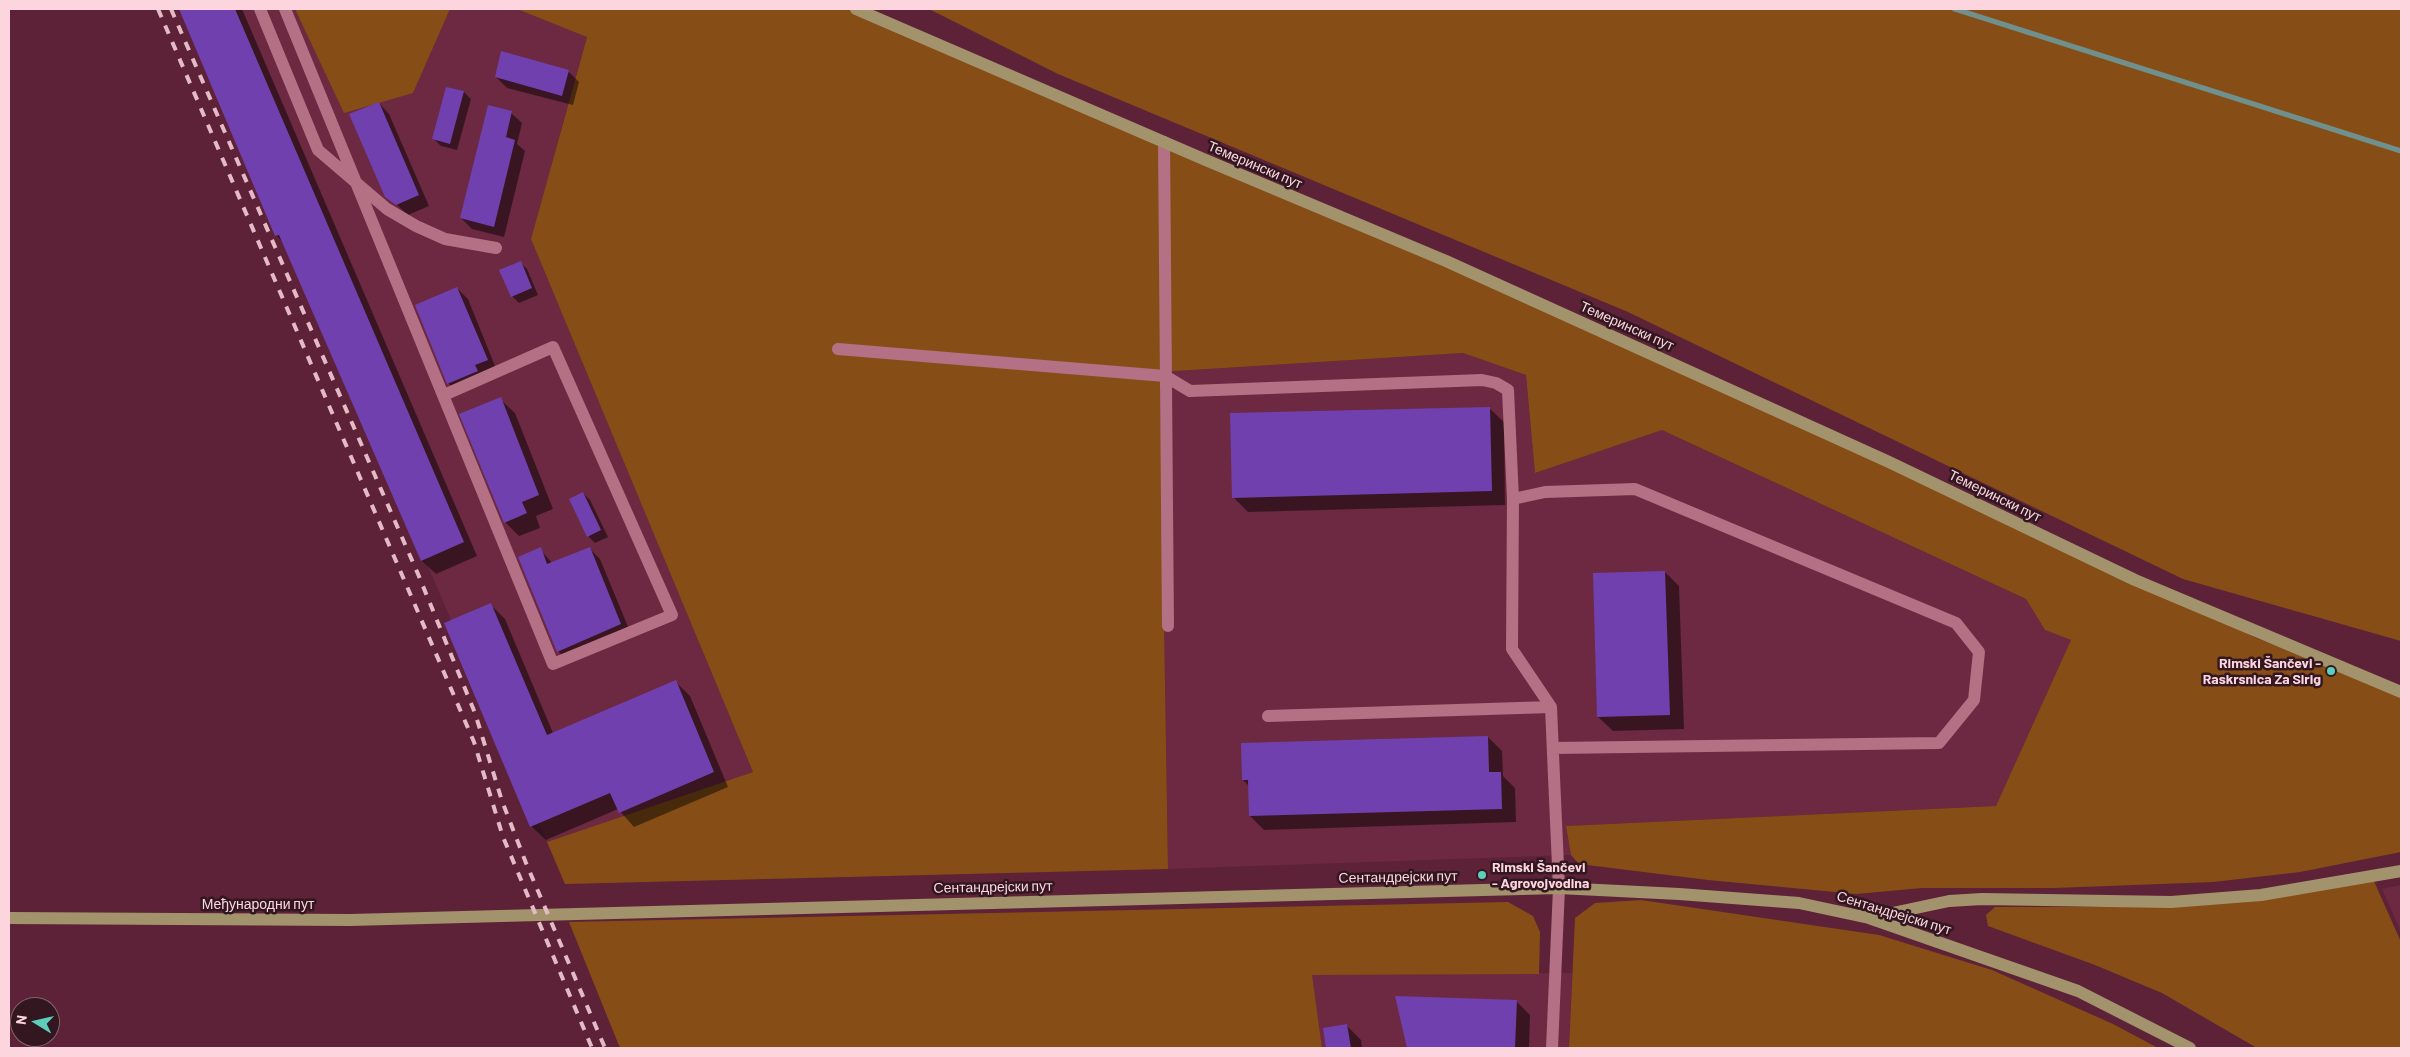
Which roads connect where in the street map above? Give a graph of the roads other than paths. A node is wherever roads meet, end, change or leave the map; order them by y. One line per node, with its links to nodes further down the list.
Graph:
1 (260, 9): 5 (lane)
2 (285, 9): 5 (lane)
3 (856, 9): 4 (main road, Темерински пут)
4 (1164, 142): 8 (lane); 12 (main road, Темерински пут)
5 (355, 181): 6 (lane); 9 (lane)
6 (496, 248)
7 (838, 349): 8 (lane)
8 (1165, 376): 10 (lane); 11 (lane)
9 (444, 395): 9 (lane)
10 (1513, 499): 15 (lane); 17 (lane)
11 (1168, 626)
12 (2380, 684): 13 (main road, Темерински пут); 14 (main road, Темерински пут)
13 (2401, 686)
14 (2401, 692)
15 (1551, 707): 16 (lane); 17 (lane)
16 (1268, 716)
17 (1553, 748): 19 (lane)
18 (2401, 871): 22 (main road)
19 (1559, 888): 20 (main road, Сентандрејски пут); 22 (main road, Сентандрејски пут); 23 (lane)
20 (507, 916): 21 (main road, Међународни пут)
21 (9, 918)
22 (1869, 918): 24 (main road, Сентандрејски пут)
23 (1552, 1048)
24 (2190, 1048)

